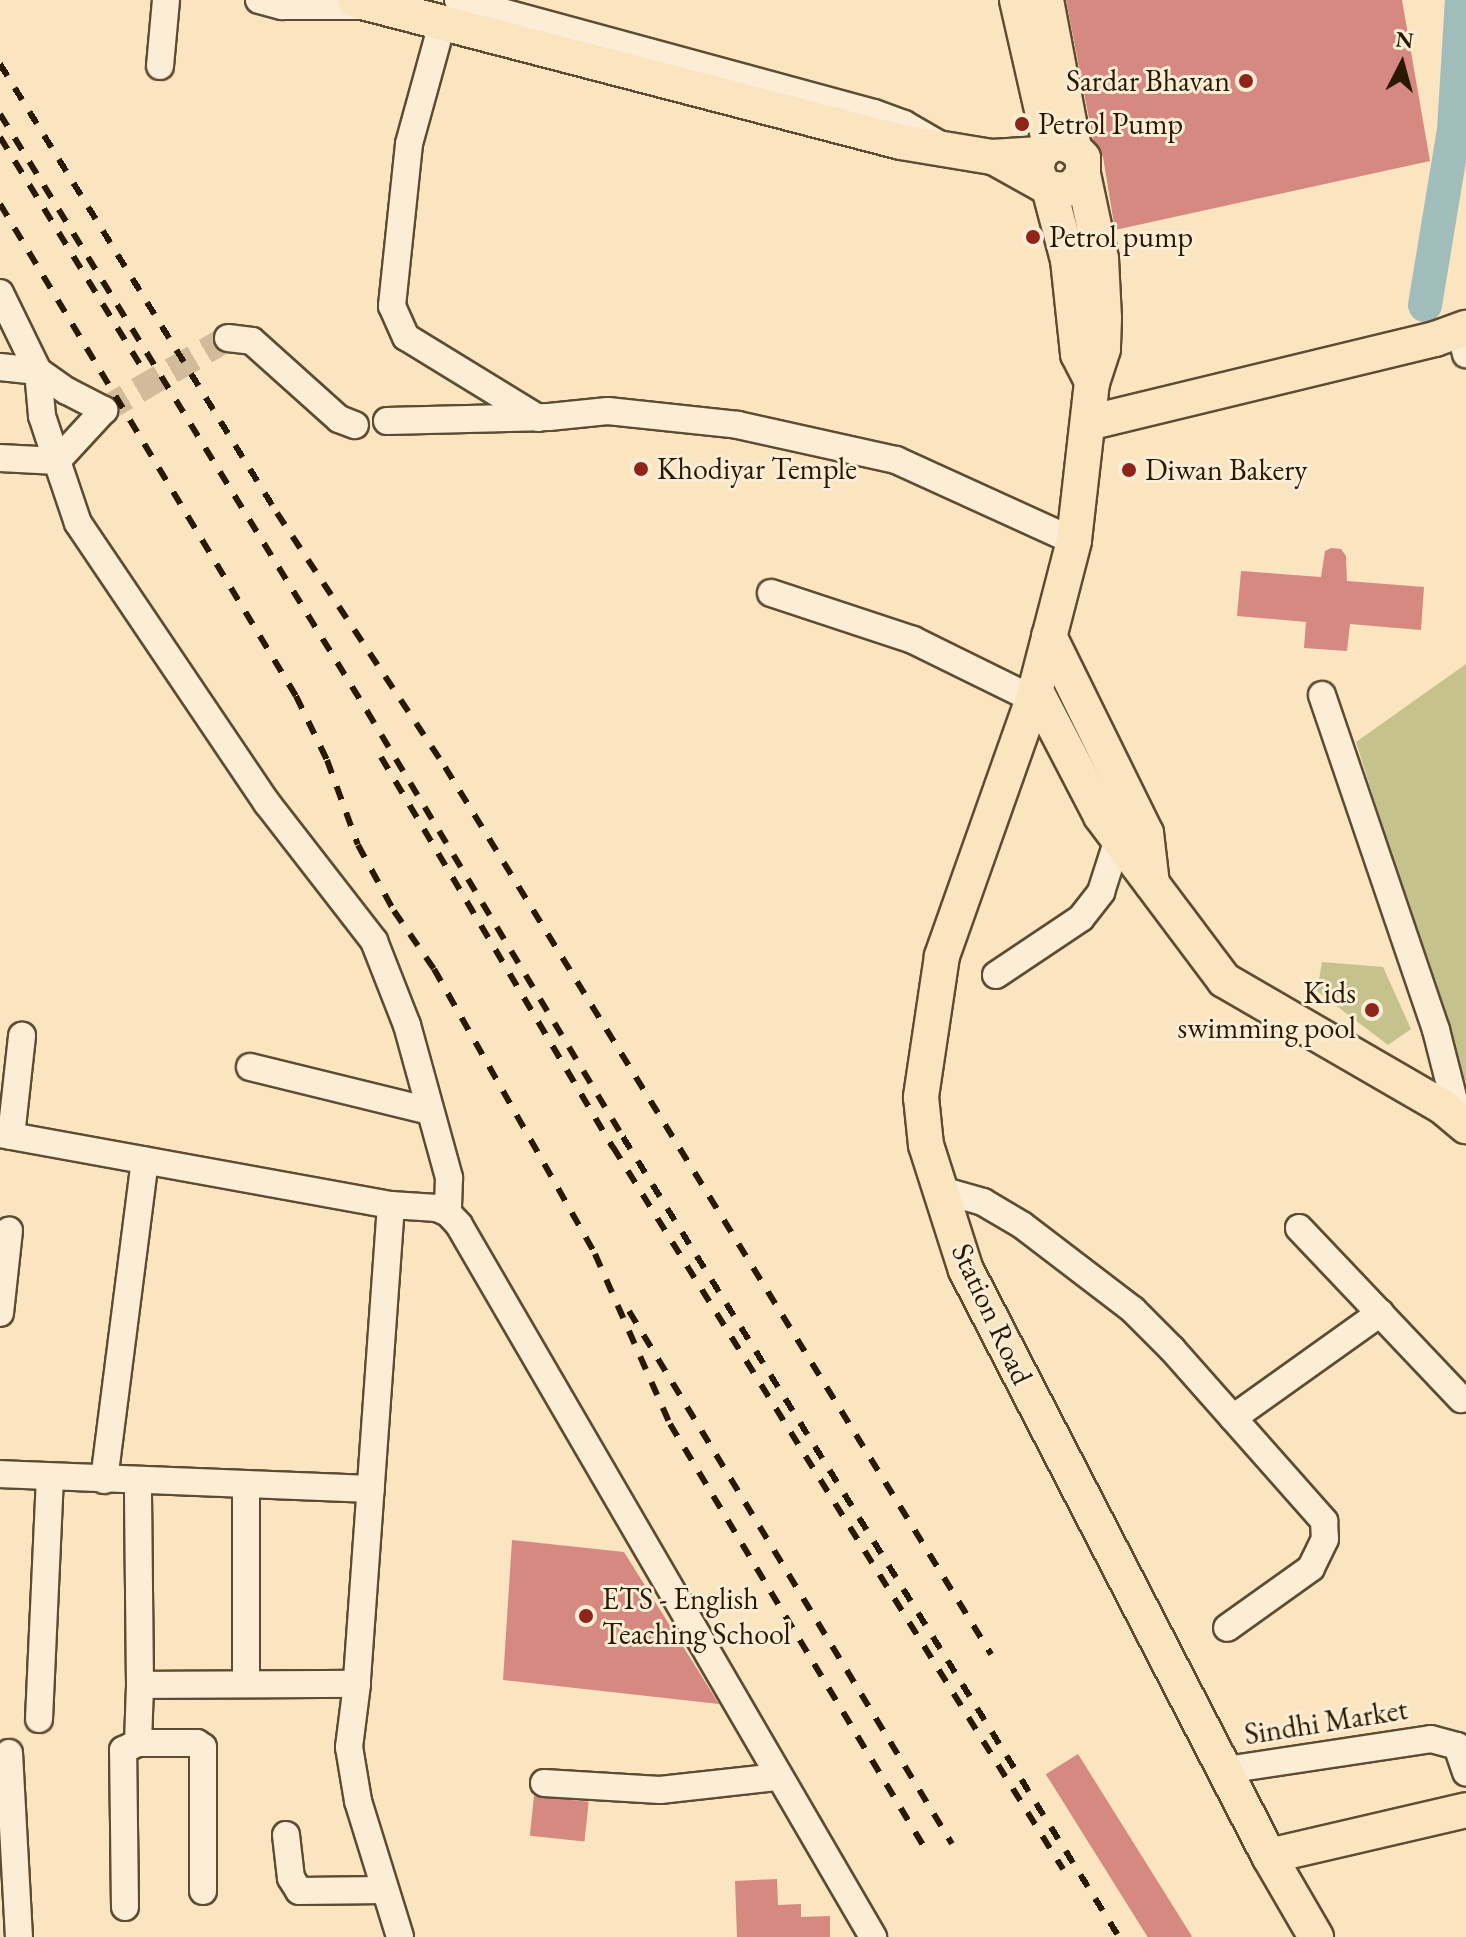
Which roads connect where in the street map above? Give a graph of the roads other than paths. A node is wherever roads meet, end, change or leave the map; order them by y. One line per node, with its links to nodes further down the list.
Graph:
1 (166, 0): 7 (street)
2 (259, 0): 5 (street)
3 (1017, 0): 8 (main road)
4 (1046, 0): 8 (main road)
5 (364, 3): 6 (main road)
6 (450, 12): 8 (main road); 14 (street)
7 (160, 66)
8 (1056, 165): 16 (main road, Station Road)
9 (0, 293): 13 (street)
10 (228, 338): 17 (street)
11 (1464, 338): 16 (main road)
12 (0, 367): 13 (street)
13 (38, 371): 19 (street); 19 (street)
14 (538, 418): 15 (street); 20 (street)
15 (387, 421)
16 (1088, 423): 20 (main road, Station Road)
17 (355, 425)
18 (0, 458): 19 (street)
19 (57, 461): 30 (street)
20 (1074, 541): 22 (main road, Station Road)
21 (771, 593): 23 (street)
22 (1049, 636): 23 (main road, Station Road); 26 (main road)
23 (1034, 694): 25 (main road); 34 (main road, Station Road)
24 (1322, 695): 31 (street)
25 (1118, 839): 26 (main road); 27 (street)
26 (1152, 884): 31 (main road)
27 (996, 975)
28 (22, 1036): 32 (street)
29 (250, 1067): 30 (street)
30 (429, 1111): 36 (street)
31 (1462, 1123)
32 (5, 1135): 33 (street)
33 (145, 1161): 35 (street); 45 (street)
34 (941, 1190): 42 (street); 56 (main road, Station Road)
35 (391, 1205): 36 (street); 48 (street)
36 (448, 1213): 58 (street)
37 (1299, 1228): 40 (street)
38 (9, 1230): 39 (street)
39 (0, 1313)
40 (1380, 1313): 41 (street); 42 (street)
41 (1461, 1399)
42 (1233, 1418): 49 (street)
43 (0, 1474): 44 (street)
44 (50, 1477): 45 (street); 53 (street)
45 (104, 1480): 46 (street)
46 (138, 1481): 47 (street); 52 (street)
47 (246, 1484): 48 (street); 50 (street)
48 (371, 1489): 51 (street)
49 (1227, 1628)
50 (246, 1683): 51 (street); 52 (street)
51 (357, 1684): 63 (street)
52 (140, 1685): 54 (street)
53 (39, 1719)
54 (138, 1743): 64 (street); 65 (street)
55 (9, 1753): 66 (street)
56 (1226, 1770): 57 (street, Sindhi Market); 62 (main road, Station Road)
57 (1466, 1772)
58 (778, 1777): 59 (street); 68 (street)
59 (544, 1783)
60 (1466, 1810): 62 (main road)
61 (286, 1835): 63 (street)
62 (1269, 1856): 69 (main road, Station Road)
63 (385, 1890): 67 (street)
64 (203, 1891)
65 (125, 1907)
66 (19, 1937)
67 (400, 1937)
68 (873, 1937)
69 (1316, 1937)

